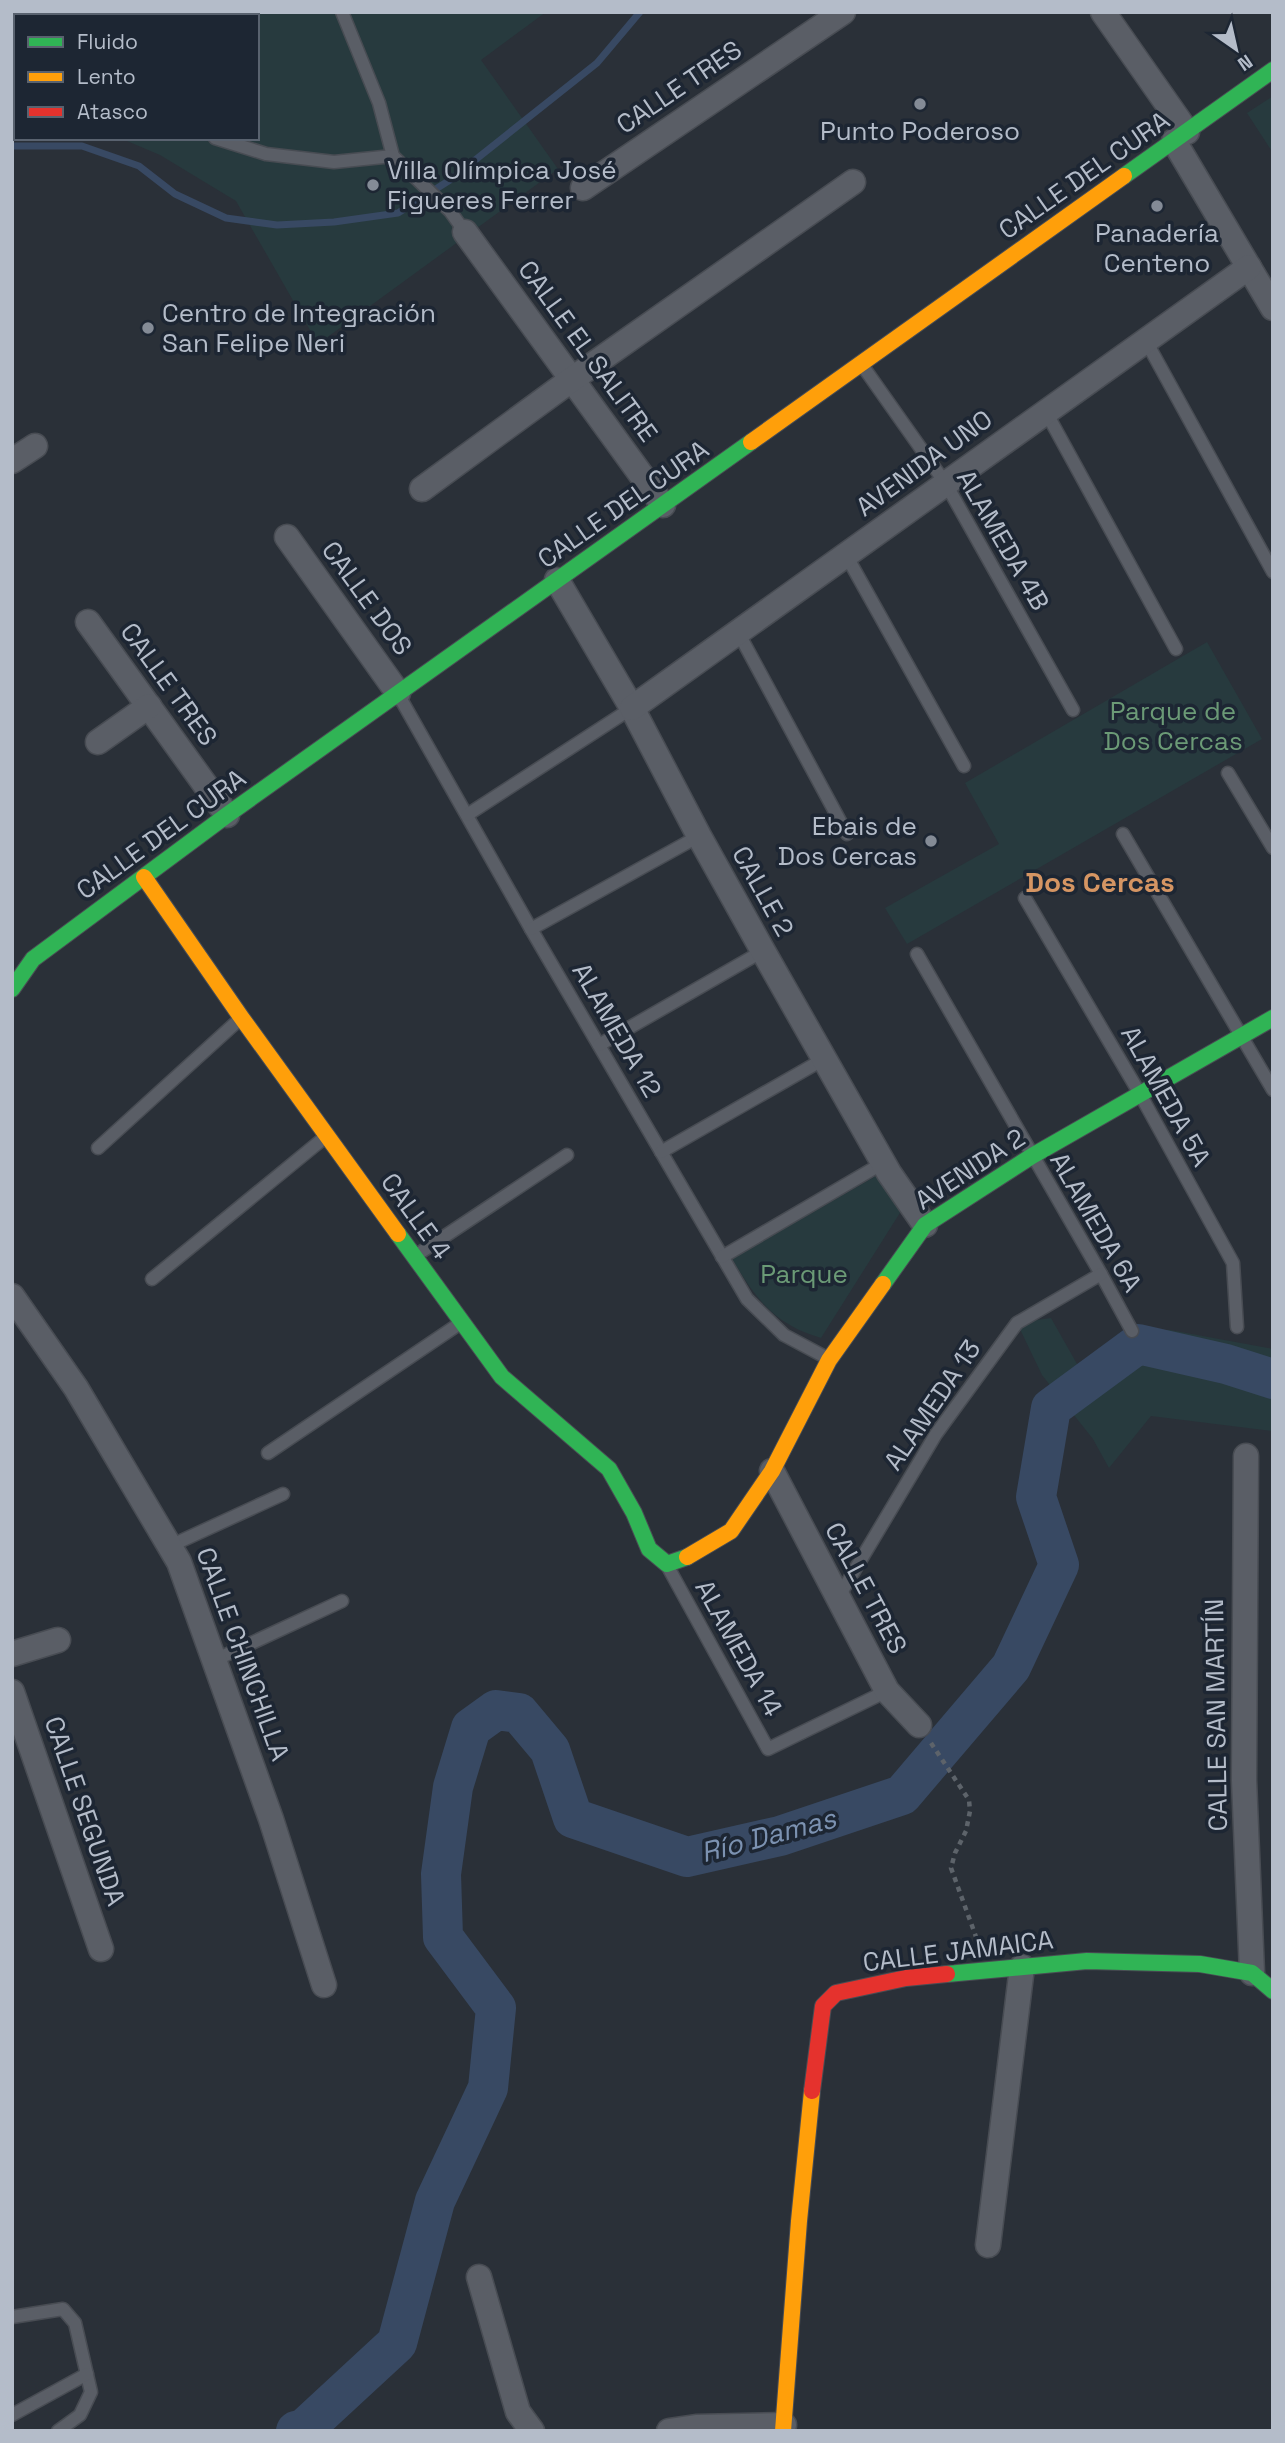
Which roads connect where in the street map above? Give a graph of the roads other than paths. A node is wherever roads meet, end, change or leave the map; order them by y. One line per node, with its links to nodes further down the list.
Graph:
1 (341, 12): 7 (lane)
2 (843, 12): 9 (street, CALLE TRES)
3 (1104, 12): 5 (street)
4 (1273, 70): 5 (street, CALLE DEL CURA)
5 (1180, 136): 11 (street); 14 (street, CALLE DEL CURA)
6 (221, 140): 7 (lane)
7 (393, 156): 10 (lane)
8 (853, 182): 15 (street)
9 (583, 188)
10 (466, 232): 15 (street, CALLE EL SALITRE)
11 (1249, 267): 12 (street); 13 (street, AVENIDA UNO)
12 (1273, 307)
13 (1146, 341): 16 (street, AVENIDA UNO); 24 (lane)
14 (862, 363): 19 (lane, ALAMEDA 4B); 21 (street, CALLE DEL CURA)
15 (571, 380): 20 (street); 21 (street, CALLE EL SALITRE)
16 (1046, 412): 19 (street, AVENIDA UNO); 28 (lane)
17 (35, 446): 18 (street)
18 (12, 461)
19 (946, 484): 23 (street, AVENIDA UNO); 32 (lane, ALAMEDA 4B)
20 (422, 489)
21 (663, 505): 25 (street, CALLE DEL CURA)
22 (286, 537): 29 (street, CALLE DOS)
23 (846, 555): 27 (street, AVENIDA UNO); 34 (lane)
24 (1273, 572)
25 (557, 580): 29 (street, CALLE DEL CURA); 31 (street, CALLE 2)
26 (88, 622): 30 (street, CALLE TRES)
27 (738, 632): 31 (street, AVENIDA UNO); 38 (lane)
28 (1176, 649)
29 (398, 694): 36 (street, CALLE DEL CURA); 37 (lane, ALAMEDA 12)
30 (149, 706): 33 (street); 36 (street, CALLE TRES)
31 (632, 708): 37 (lane); 40 (street, CALLE 2)
32 (1073, 710)
33 (98, 742)
34 (964, 766)
35 (1228, 773): 41 (lane)
36 (227, 815): 42 (street, CALLE DEL CURA)
37 (467, 815): 44 (lane, ALAMEDA 12)
38 (847, 834)
39 (1123, 834): 50 (lane)
40 (699, 836): 44 (lane); 45 (street, CALLE 2)
41 (1273, 848)
42 (144, 877): 47 (street, CALLE DEL CURA); 48 (street, CALLE 4)
43 (1025, 898): 54 (lane, ALAMEDA 5A)
44 (531, 929): 51 (lane, ALAMEDA 12)
45 (762, 951): 51 (lane); 52 (street, CALLE 2)
46 (917, 954): 59 (lane, ALAMEDA 6A)
47 (12, 989)
48 (241, 1017): 55 (street, CALLE 4); 56 (lane)
49 (1273, 1018): 50 (street, AVENIDA 2)
50 (1241, 1036): 53 (lane); 54 (street, AVENIDA 2)
51 (599, 1045): 57 (lane, ALAMEDA 12)
52 (824, 1059): 57 (lane); 60 (street, CALLE 2)
53 (1273, 1090)
54 (1140, 1094): 59 (street, AVENIDA 2); 68 (lane, ALAMEDA 5A)
55 (327, 1135): 62 (street, CALLE 4); 65 (lane)
56 (98, 1148)
57 (661, 1152): 63 (lane, ALAMEDA 12)
58 (567, 1155): 62 (lane)
59 (1032, 1156): 61 (street, AVENIDA 2); 64 (lane, ALAMEDA 6A)
60 (883, 1163): 61 (street, CALLE 2); 63 (lane)
61 (925, 1225): 70 (street, AVENIDA 2)
62 (414, 1256): 67 (street, CALLE 4)
63 (722, 1257): 70 (lane, ALAMEDA 12)
64 (1101, 1274): 69 (lane, ALAMEDA 6A); 77 (lane, ALAMEDA 13)
65 (152, 1279)
66 (12, 1296): 75 (street, CALLE CHINCHILLA)
67 (462, 1322): 71 (lane); 76 (street, CALLE 4)
68 (1237, 1327)
69 (1132, 1331)
70 (830, 1360): 73 (street, AVENIDA 2)
71 (268, 1453)
72 (1246, 1456): 87 (street, CALLE SAN MARTÍN)
73 (772, 1471): 76 (street, AVENIDA 2); 77 (street, CALLE TRES)
74 (283, 1494): 75 (lane)
75 (170, 1546): 81 (street, CALLE CHINCHILLA)
76 (667, 1564): 82 (lane, ALAMEDA 14)
77 (838, 1598): 82 (street, CALLE TRES)
78 (342, 1601): 81 (lane)
79 (58, 1640): 80 (street)
80 (12, 1654)
81 (215, 1660): 88 (street, CALLE CHINCHILLA)
82 (887, 1691): 84 (street, CALLE TRES)
83 (12, 1692): 85 (street, CALLE SEGUNDA)
84 (919, 1725)
85 (101, 1949)
86 (1022, 1967): 87 (street, CALLE JAMAICA); 90 (street); 95 (street, CALLE JAMAICA)
87 (1252, 1973): 89 (street)
88 (324, 1985)
89 (1273, 1991)
90 (988, 2245)
91 (480, 2277): 97 (street)
92 (12, 2317): 93 (lane)
93 (88, 2374): 94 (lane); 96 (lane)
94 (12, 2415)
95 (784, 2428): 98 (street)
96 (58, 2431)
97 (532, 2431)
98 (669, 2431)

